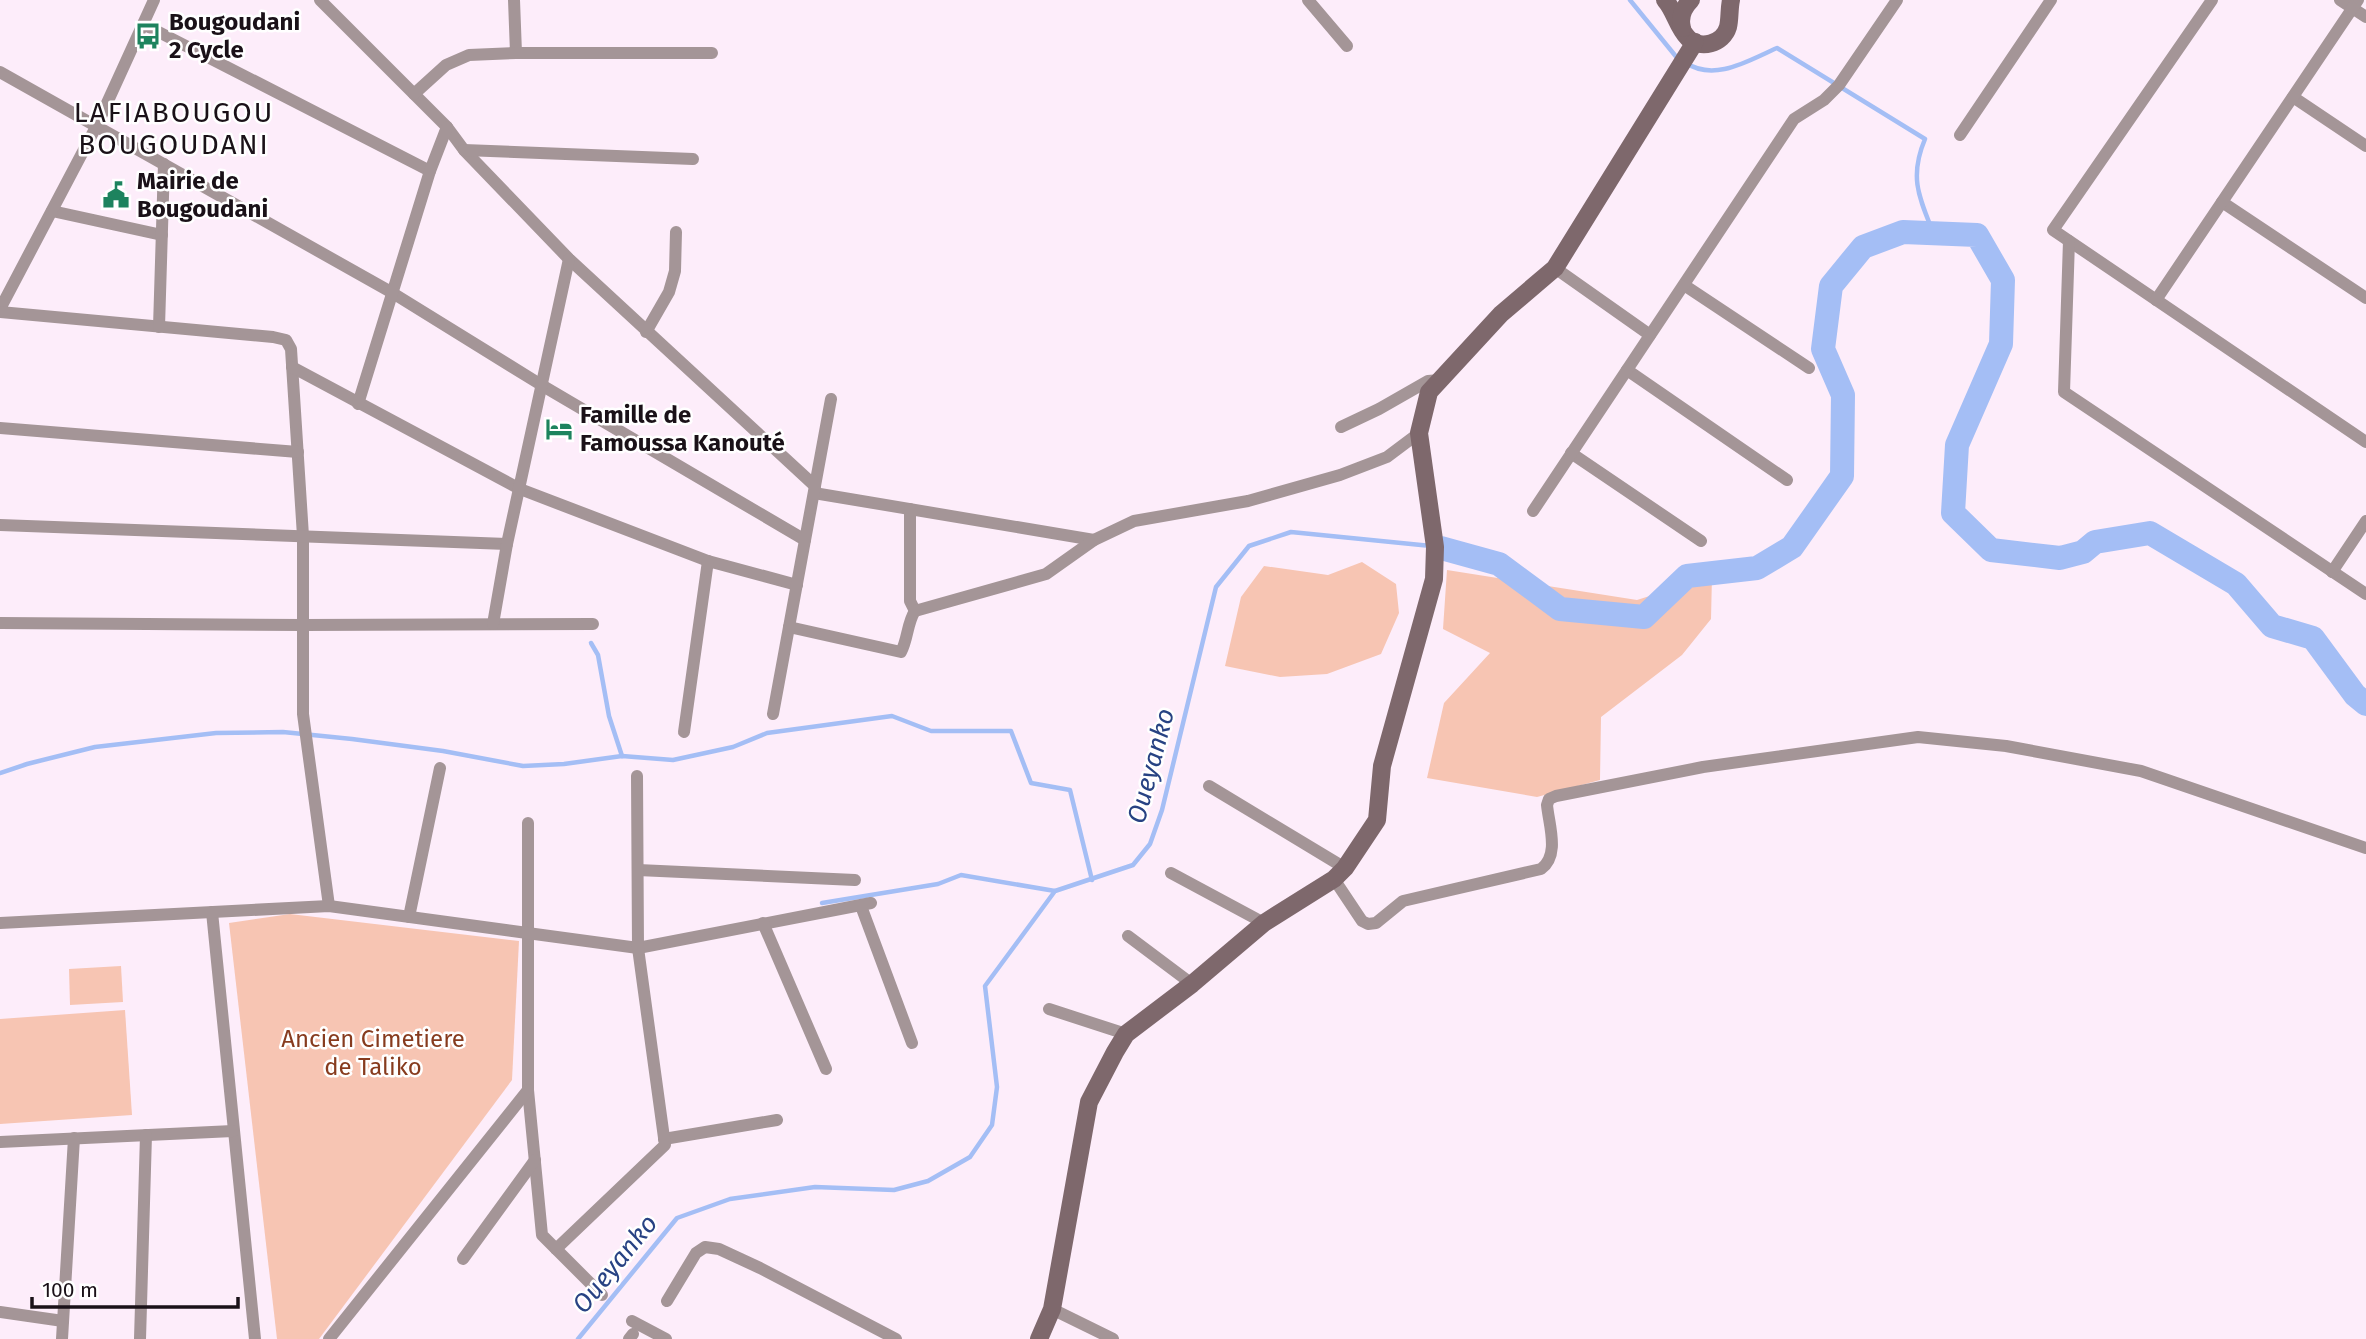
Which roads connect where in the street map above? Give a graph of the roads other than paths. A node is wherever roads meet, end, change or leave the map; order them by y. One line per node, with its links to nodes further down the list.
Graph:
1 (137, 0): 11 (street)
2 (320, 0): 22 (street)
3 (514, 0): 19 (street)
4 (1308, 0): 18 (street)
5 (1665, 0): 16 (street)
6 (1691, 0): 16 (street)
7 (1897, 0): 39 (street)
8 (2051, 0): 26 (street)
9 (2212, 0): 36 (street)
10 (2340, 0): 12 (street)
11 (153, 3): 15 (street)
12 (2356, 4): 14 (street); 23 (street)
13 (1726, 5): 17 (street)
14 (2366, 17)
15 (143, 24): 24 (street); 31 (street)
16 (1682, 28): 17 (street)
17 (1695, 42): 38 (street)
18 (1347, 46)
19 (516, 52): 20 (street); 22 (street)
20 (712, 53)
21 (0, 72): 24 (street)
22 (414, 94): 25 (street)
23 (2293, 97): 27 (street); 32 (street)
24 (97, 125): 30 (street); 33 (street)
25 (447, 128): 28 (street); 31 (street)
26 (1960, 135)
27 (2366, 146)
28 (464, 150): 29 (street); 37 (street)
29 (693, 159)
30 (164, 164): 35 (street); 40 (street)
31 (430, 171): 40 (street)
32 (2222, 202): 41 (street); 42 (street)
33 (52, 211): 35 (street); 43 (street)
34 (676, 232): 45 (street)
35 (162, 235): 44 (street)
36 (2069, 241): 42 (street); 73 (street)
37 (569, 260): 45 (street); 51 (street)
38 (1555, 268): 46 (street); 50 (street)
39 (1684, 285): 46 (street); 48 (street)
40 (391, 292): 51 (street); 53 (street)
41 (2366, 298)
42 (2156, 300): 57 (street)
43 (0, 310): 44 (street)
44 (159, 327): 47 (street)
45 (646, 332): 62 (street)
46 (1650, 335): 49 (street)
47 (292, 367): 53 (street); 58 (street)
48 (1809, 368)
49 (1627, 370): 59 (street); 60 (street)
50 (1440, 380): 54 (street); 56 (street)
51 (543, 386): 61 (street); 68 (street)
52 (831, 399): 62 (street)
53 (358, 404): 61 (street)
54 (1341, 427)
55 (0, 428): 58 (street)
56 (1419, 433): 69 (street); 91 (street)
57 (2366, 442)
58 (298, 452): 67 (street)
59 (1571, 453): 64 (street); 70 (street)
60 (1787, 480)
61 (520, 489): 71 (street); 72 (street)
62 (814, 490): 63 (street); 68 (street)
63 (910, 509): 69 (street); 76 (street)
64 (1533, 511)
65 (2366, 521): 73 (street)
66 (0, 525): 67 (street)
67 (303, 537): 71 (street); 79 (street)
68 (805, 540): 74 (street)
69 (1094, 540): 76 (street)
70 (1701, 541)
71 (507, 544): 80 (street)
72 (708, 561): 74 (street); 83 (street)
73 (2332, 572): 75 (street)
74 (797, 585): 81 (street)
75 (2366, 594)
76 (915, 611): 81 (street)
77 (0, 623): 79 (street)
78 (593, 624): 80 (street)
79 (303, 625): 80 (street); 93 (street)
80 (493, 625)
81 (789, 627): 82 (street)
82 (773, 714)
83 (684, 732)
84 (440, 768): 95 (street)
85 (637, 776): 89 (street)
86 (1209, 786): 91 (street)
87 (528, 823): 99 (street)
88 (2366, 848): 91 (street)
89 (638, 870): 92 (street); 101 (street)
90 (1171, 873): 98 (street)
91 (1340, 874): 98 (street)
92 (855, 880)
93 (329, 906): 94 (street); 95 (street)
94 (212, 912): 96 (street); 109 (street)
95 (409, 917): 99 (street)
96 (0, 923)
97 (763, 923): 101 (street); 105 (street); 106 (street)
98 (1264, 923): 102 (street)
99 (528, 933): 101 (street); 107 (street)
100 (1128, 936): 102 (street)
101 (638, 948): 112 (street)
102 (1192, 984): 104 (street)
103 (1049, 1009): 104 (street)
104 (1126, 1034): 119 (street)
105 (912, 1043)
106 (826, 1069)
107 (528, 1090): 114 (street); 126 (street)
108 (778, 1120): 112 (street)
109 (233, 1131): 110 (street); 125 (street)
110 (146, 1135): 111 (street); 124 (street)
111 (74, 1139): 113 (street); 121 (street)
112 (664, 1139): 115 (street)
113 (0, 1142)
114 (535, 1160): 115 (street); 116 (street)
115 (556, 1250): 117 (street)
116 (463, 1259)
117 (602, 1295)
118 (667, 1301): 128 (street)
119 (1052, 1309): 129 (street); 130 (street)
120 (0, 1312): 121 (street)
121 (63, 1321): 123 (street)
122 (631, 1331): 127 (street)
123 (62, 1339)
124 (140, 1339)
125 (255, 1339)
126 (329, 1339)
127 (666, 1339)
128 (896, 1339)
129 (1039, 1339)
130 (1113, 1339)

